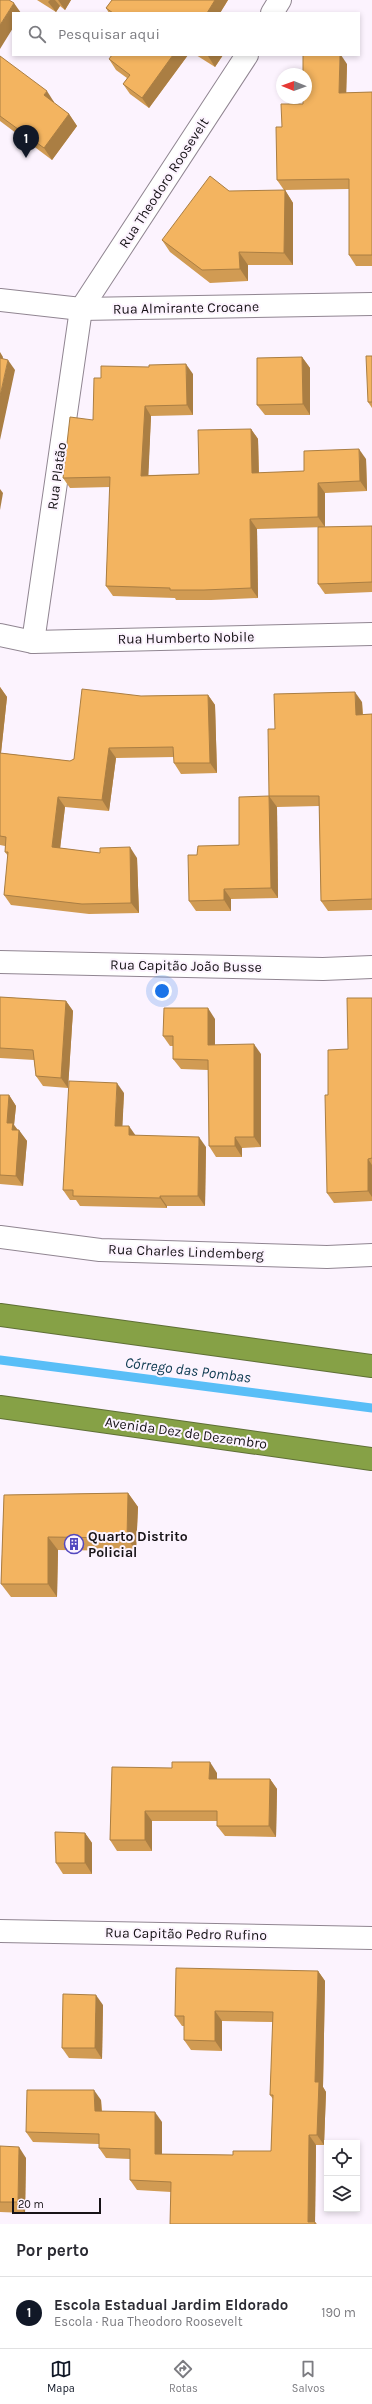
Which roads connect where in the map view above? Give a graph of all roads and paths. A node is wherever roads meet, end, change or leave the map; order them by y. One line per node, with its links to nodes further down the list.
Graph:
1 (280, 0): 2 (street)
2 (273, 12)
3 (246, 56): 6 (street, Rua Theodoro Roosevelt)
4 (0, 300): 6 (street, Rua Almirante Crocane)
5 (372, 304): 6 (street, Rua Almirante Crocane)
6 (81, 309): 9 (street, Rua Platão)
7 (372, 634): 9 (street, Rua Humberto Nobile)
8 (0, 635): 9 (street, Rua Humberto Nobile)
9 (33, 642)
10 (0, 962): 11 (street, Rua Capitão João Busse)
11 (372, 967)
12 (0, 1237): 13 (street, Rua Charles Lindemberg)
13 (372, 1255)
14 (0, 1315): 15 (highway)
15 (372, 1366)
16 (1, 1408): 17 (highway, Avenida Dez de Dezembro)
17 (372, 1459)
18 (0, 1931): 19 (street, Rua Capitão Pedro Rufino)
19 (372, 1938)

